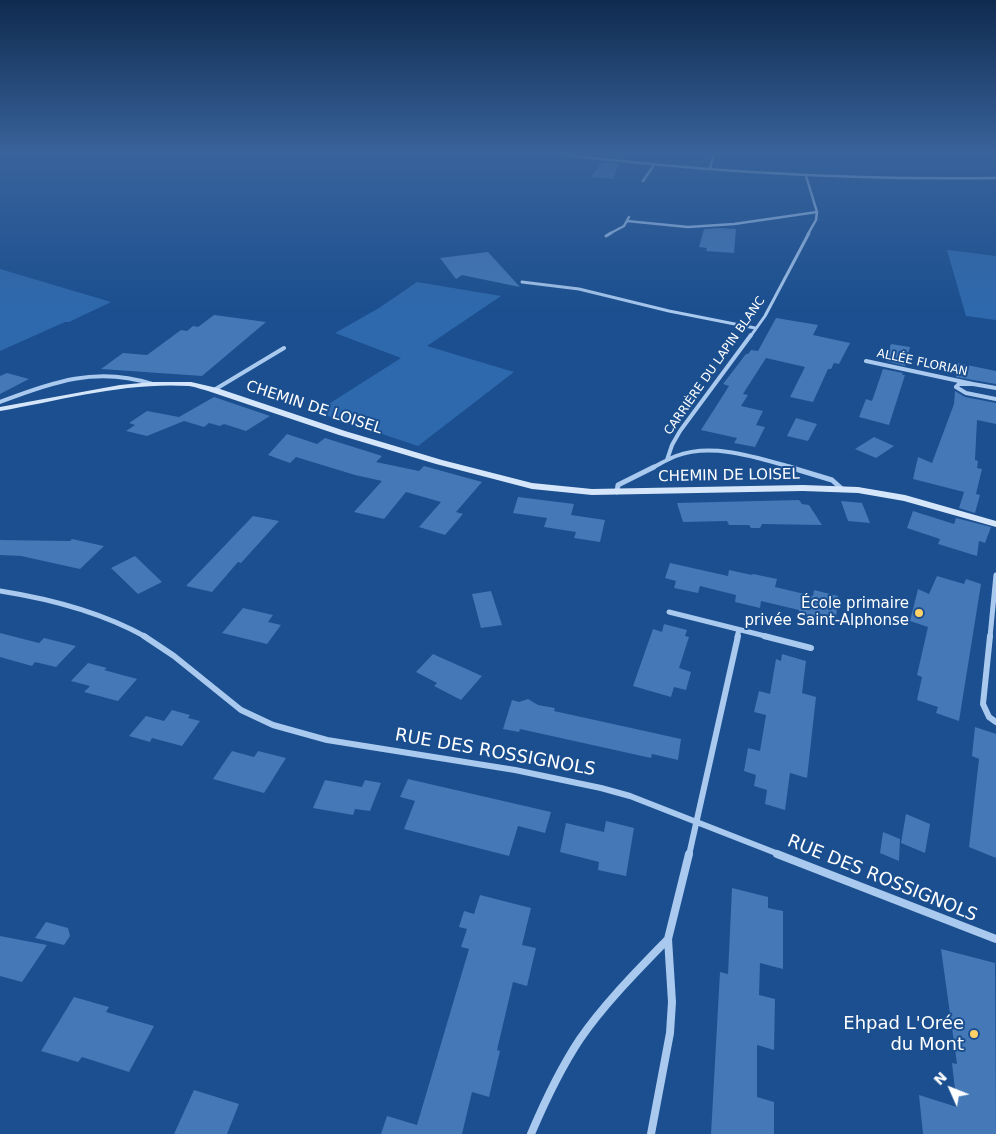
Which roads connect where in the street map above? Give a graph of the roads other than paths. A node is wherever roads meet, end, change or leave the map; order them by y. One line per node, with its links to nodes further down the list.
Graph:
1 (815, 207): 2 (street)
2 (817, 212): 3 (street); 5 (street, CARRIÈRE DU LAPIN BLANC)
3 (606, 236)
4 (522, 282): 5 (street)
5 (755, 328): 15 (street, CARRIÈRE DU LAPIN BLANC)
6 (284, 348): 11 (street)
7 (866, 361): 9 (street, ALLÉE FLORIAN)
8 (152, 384): 11 (street, CHEMIN DE LOISEL); 13 (street); 14 (street, CHEMIN DE LOISEL)
9 (973, 384): 10 (street, ALLÉE FLORIAN); 12 (street)
10 (996, 388)
11 (214, 390): 17 (street, CHEMIN DE LOISEL)
12 (996, 399)
13 (0, 402)
14 (0, 410)
15 (667, 460): 16 (street, CHEMIN DE LOISEL); 17 (street, CHEMIN DE LOISEL)
16 (842, 489): 17 (street, CHEMIN DE LOISEL); 18 (street, CHEMIN DE LOISEL)
17 (617, 492)
18 (996, 524)
19 (996, 575): 24 (street)
20 (0, 591): 25 (street, RUE DES ROSSIGNOLS)
21 (669, 612): 22 (street)
22 (739, 630): 23 (street); 25 (street)
23 (811, 648)
24 (996, 722)
25 (697, 822): 26 (street); 27 (street, RUE DES ROSSIGNOLS)
26 (668, 939): 28 (street); 29 (street)
27 (996, 939)
28 (531, 1134)
29 (651, 1134)

